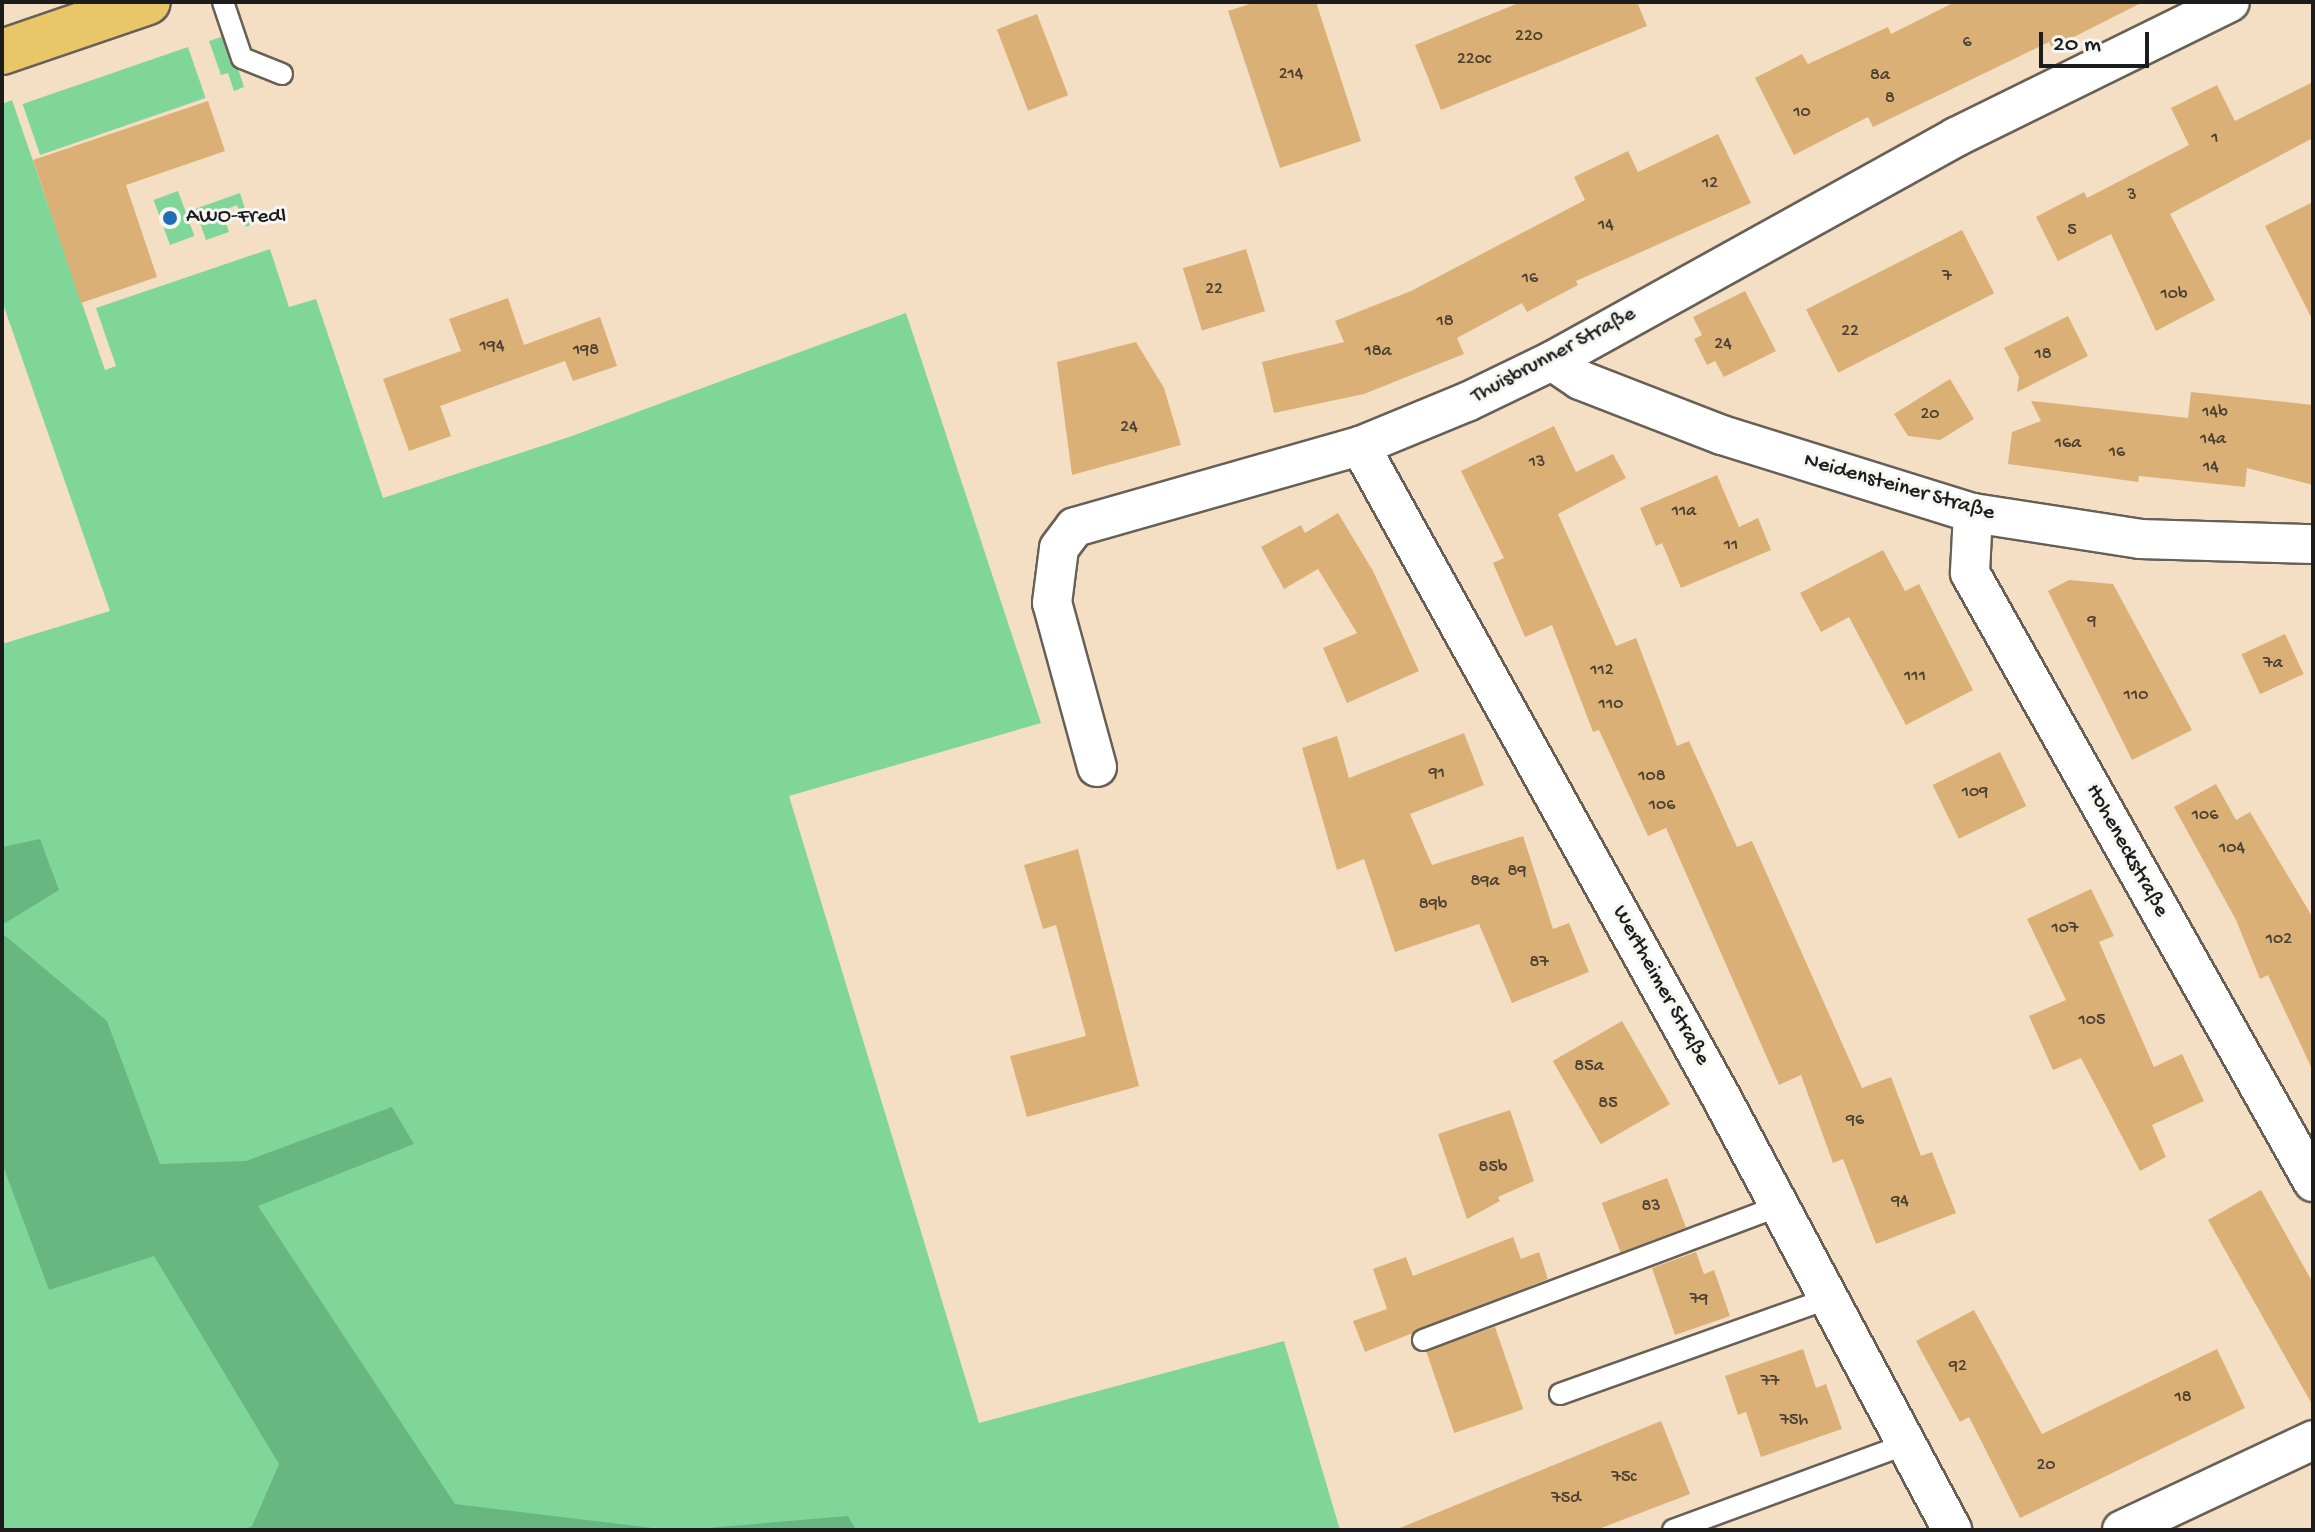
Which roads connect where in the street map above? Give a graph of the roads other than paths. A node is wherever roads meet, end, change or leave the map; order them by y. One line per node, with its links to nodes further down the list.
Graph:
1 (148, 2): 4 (main road)
2 (223, 2): 5 (lane)
3 (2230, 2): 6 (street, Thuisbrunner Straße)
4 (2, 52)
5 (282, 74)
6 (1552, 361): 7 (street, Thuisbrunner Straße); 8 (street, Neidensteiner Straße)
7 (1360, 446): 10 (street, Thuisbrunner Straße); 12 (street, Wertheimer Straße)
8 (1973, 513): 9 (street, Neidensteiner Straße); 11 (street, Hoheneckstraße)
9 (2313, 544)
10 (1097, 767)
11 (2313, 1182)
12 (1780, 1206): 13 (street, Wertheimer Straße); 14 (lane)
13 (1829, 1298): 15 (lane); 17 (street, Wertheimer Straße)
14 (1423, 1340)
15 (1560, 1394)
16 (2313, 1440): 20 (street)
17 (1907, 1444): 18 (lane); 19 (street, Wertheimer Straße)
18 (1673, 1530)
19 (1952, 1530)
20 (2122, 1530)

